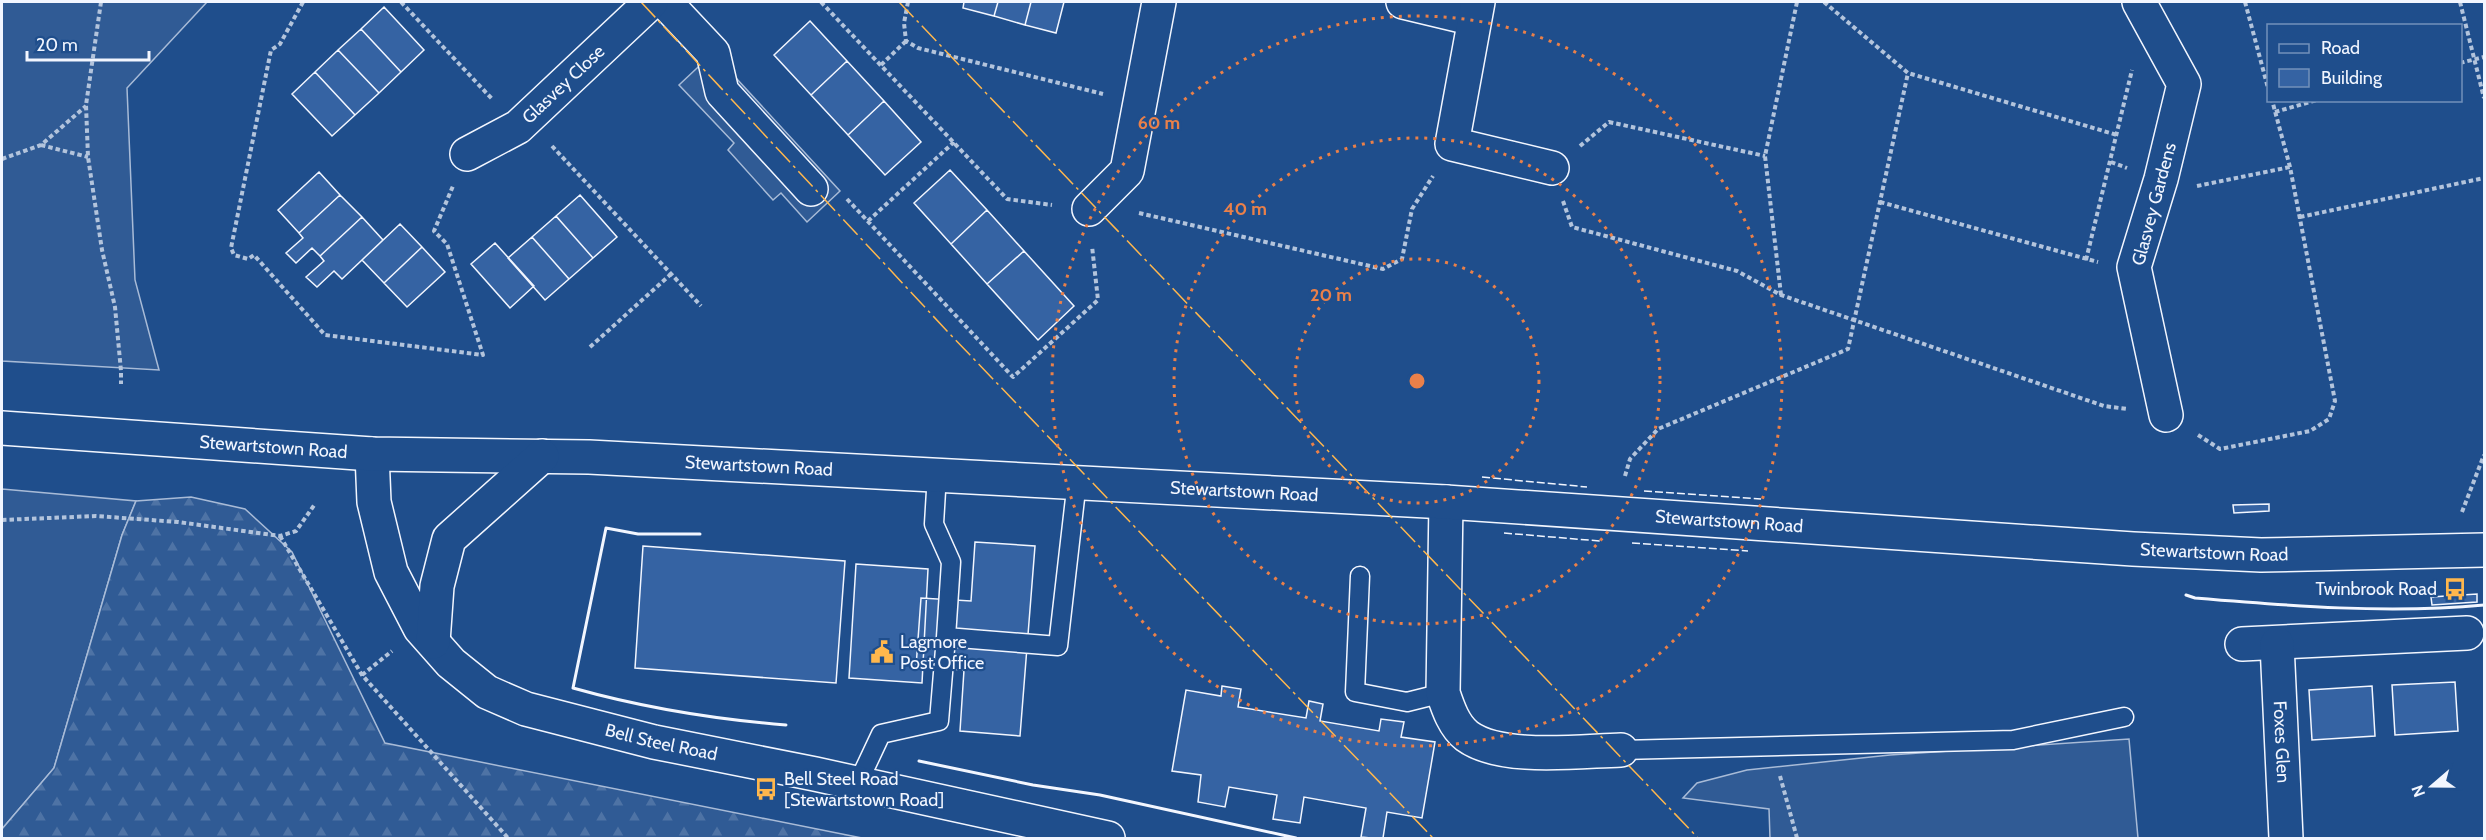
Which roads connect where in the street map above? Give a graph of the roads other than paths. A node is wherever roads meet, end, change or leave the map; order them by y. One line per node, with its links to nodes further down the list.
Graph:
1 (651, 2): 7 (street, Glasvey Close)
2 (665, 2): 9 (street)
3 (1159, 2): 10 (street)
4 (1403, 2): 6 (street)
5 (2151, 6): 11 (street, Glasvey Gardens)
6 (1476, 10): 8 (street)
7 (467, 154)
8 (1552, 168)
9 (811, 189)
10 (1100, 198)
11 (2166, 415)
12 (2, 428): 13 (street, Stewartstown Road)
13 (372, 454): 14 (street, Stewartstown Road); 22 (street, Bell Steel Road)
14 (542, 456): 15 (street, Stewartstown Road); 22 (street)
15 (937, 474): 16 (street, Stewartstown Road); 21 (lane)
16 (1077, 481): 17 (street, Stewartstown Road); 21 (lane)
17 (1446, 502): 18 (street, Stewartstown Road); 25 (street)
18 (2484, 550)
19 (1360, 576): 25 (lane)
20 (2467, 633): 23 (street)
21 (946, 637): 28 (lane)
22 (433, 642): 28 (street, Bell Steel Road)
23 (2277, 644): 24 (street); 30 (street, Foxes Glen)
24 (2242, 645)
25 (1443, 693): 27 (street)
26 (2124, 717): 27 (lane)
27 (1621, 750)
28 (857, 785): 29 (street, Bell Steel Road)
29 (1108, 838)
30 (2286, 838)

